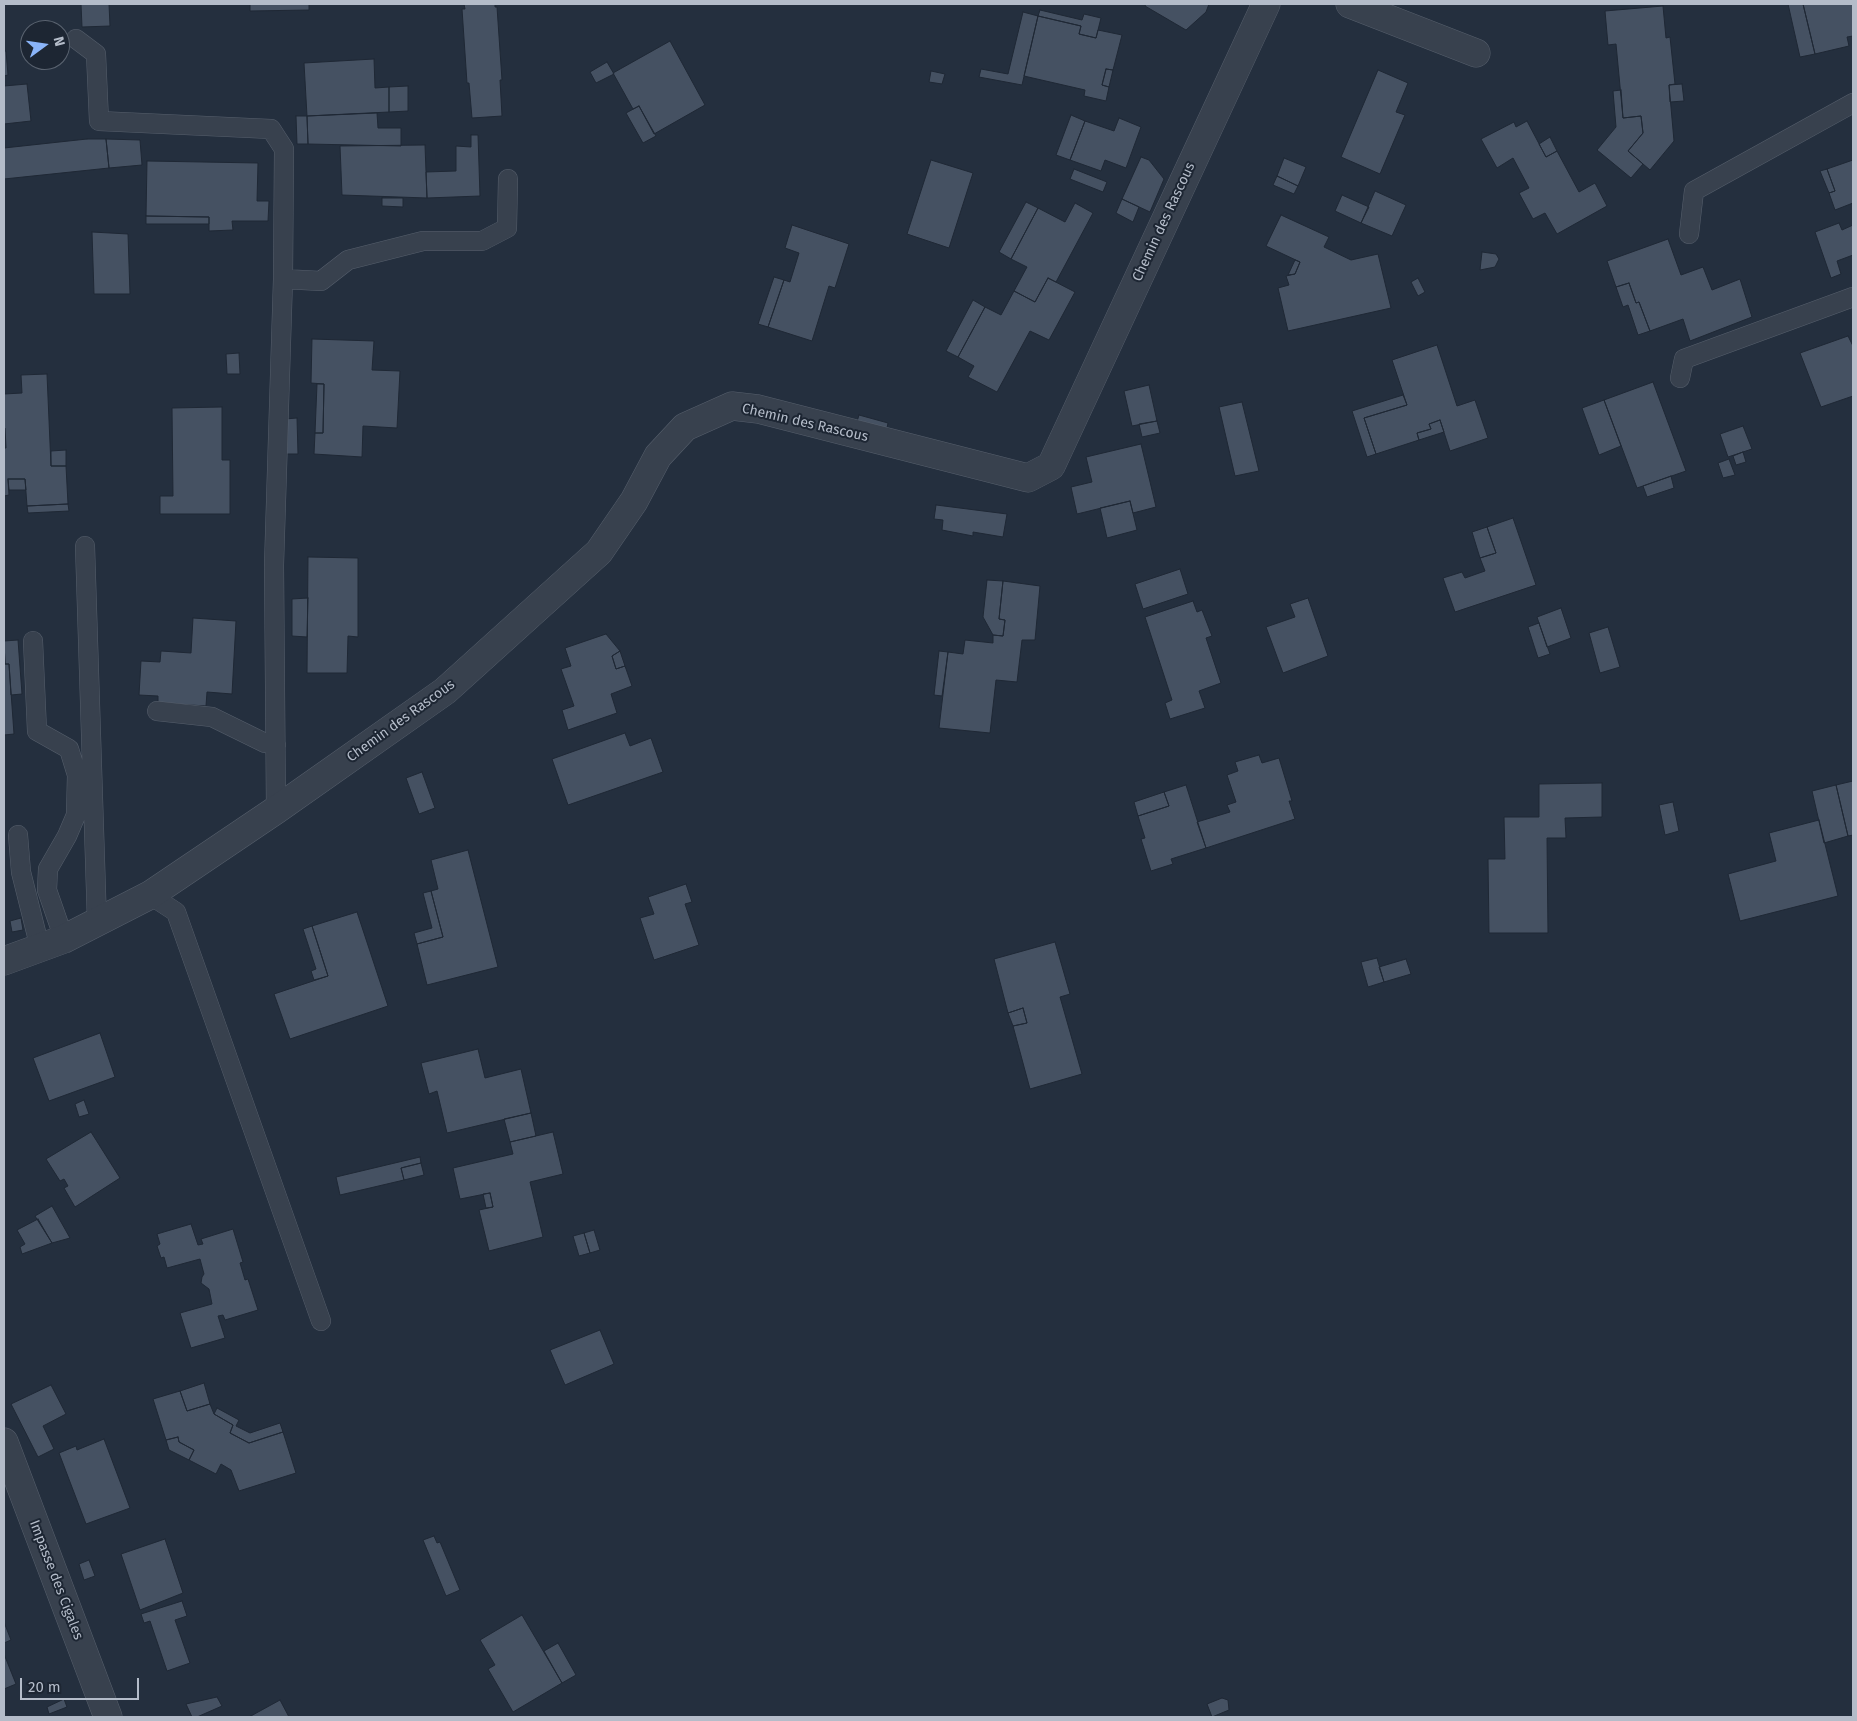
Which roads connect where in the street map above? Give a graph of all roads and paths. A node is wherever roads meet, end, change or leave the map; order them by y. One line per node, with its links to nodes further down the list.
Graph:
1 (1266, 4): 15 (street, Chemin des Rascous)
2 (1350, 4): 4 (street)
3 (76, 39): 8 (lane)
4 (1476, 53)
5 (1853, 103): 7 (lane)
6 (508, 179): 8 (lane)
7 (1689, 234)
8 (283, 279): 14 (lane)
9 (1853, 297): 10 (lane)
10 (1680, 378)
11 (85, 546): 18 (lane)
12 (33, 641): 19 (lane)
13 (157, 711): 14 (lane)
14 (276, 745): 15 (lane)
15 (276, 810): 17 (street, Chemin des Rascous)
16 (18, 836): 20 (lane)
17 (150, 895): 18 (street, Chemin des Rascous); 22 (lane)
18 (97, 923): 19 (street, Chemin des Rascous)
19 (64, 939): 20 (street, Chemin des Rascous)
20 (40, 948): 21 (street, Chemin des Rascous)
21 (4, 961)
22 (321, 1321)
23 (4, 1442): 24 (street, Impasse des Cigales)
24 (108, 1717)

